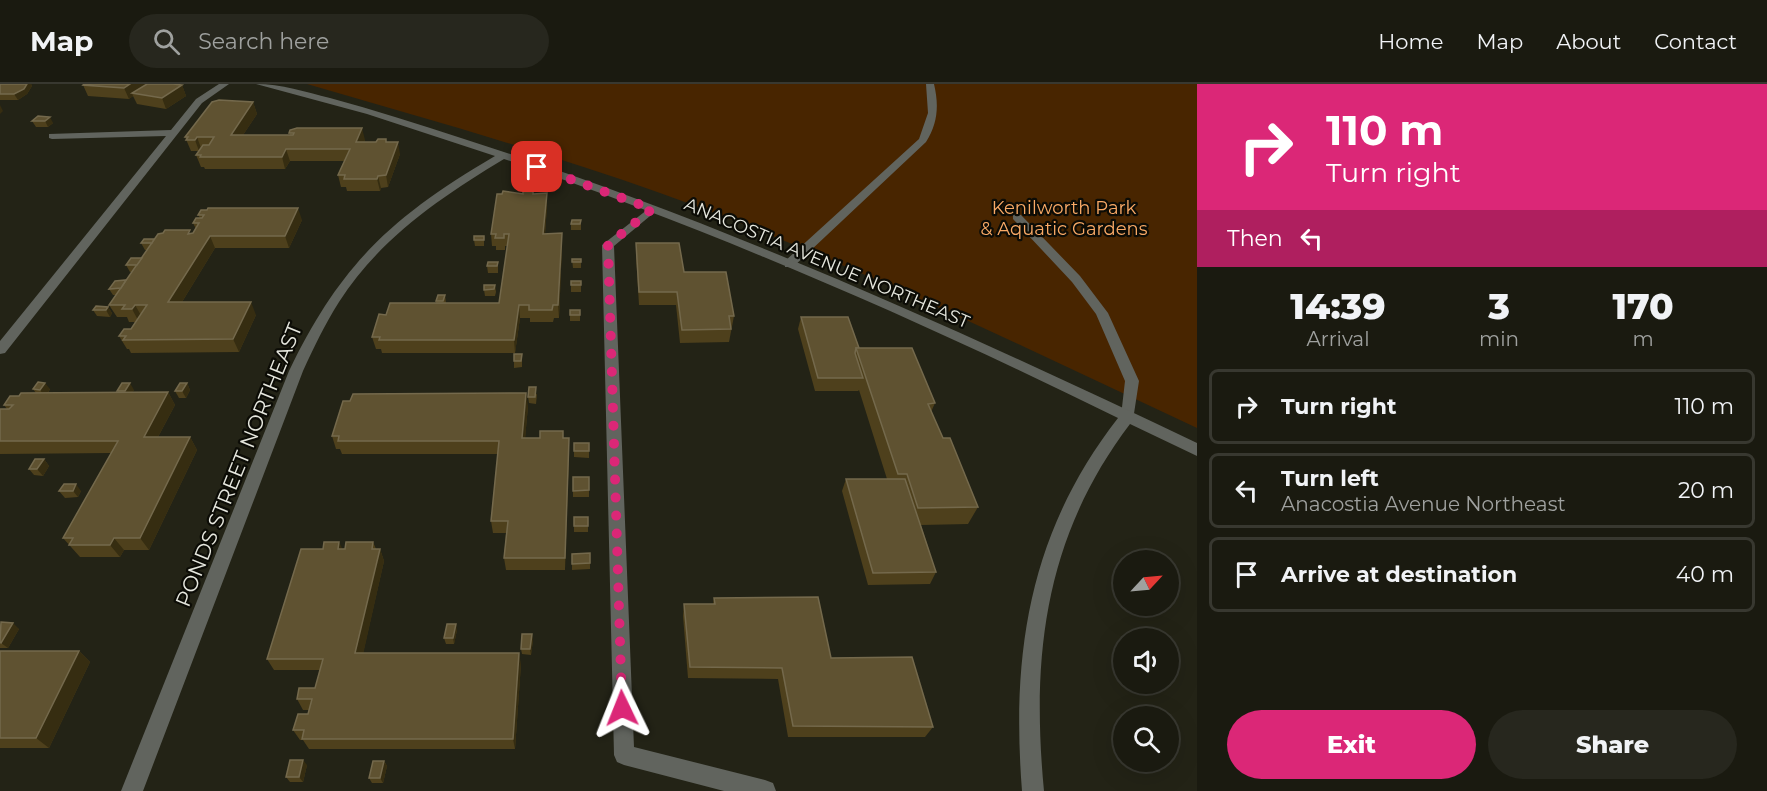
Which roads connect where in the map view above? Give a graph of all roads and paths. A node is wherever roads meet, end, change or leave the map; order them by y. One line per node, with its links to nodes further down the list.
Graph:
1 (225, 84): 4 (street)
2 (260, 84): 6 (street, ANACOSTIA AVENUE NORTHEAST)
3 (930, 84): 9 (street)
4 (173, 134): 5 (street); 10 (street)
5 (52, 136)
6 (503, 155): 7 (street, ANACOSTIA AVENUE NORTHEAST); 13 (street, PONDS STREET NORTHEAST)
7 (652, 209): 9 (street, ANACOSTIA AVENUE NORTHEAST); 14 (street)
8 (1017, 217): 11 (street)
9 (789, 264): 11 (street, ANACOSTIA AVENUE NORTHEAST)
10 (0, 350)
11 (1128, 416): 12 (street, ANACOSTIA AVENUE NORTHEAST); 15 (street)
12 (1197, 450)
13 (132, 791)
14 (765, 791)
15 (1033, 791)

